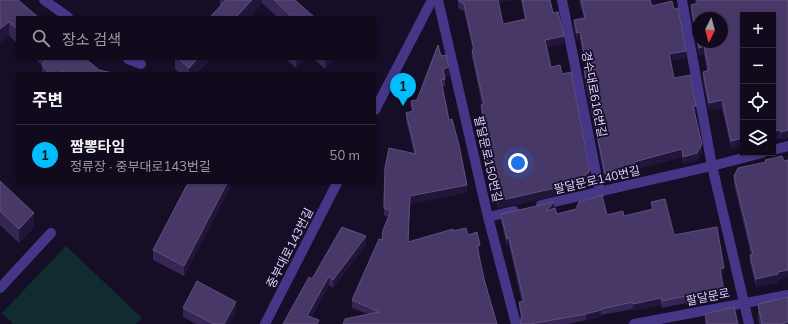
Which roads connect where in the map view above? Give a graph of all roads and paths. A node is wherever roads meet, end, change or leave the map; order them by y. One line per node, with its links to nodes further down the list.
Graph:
1 (44, 0): 6 (street)
2 (432, 0): 9 (street)
3 (438, 0): 16 (street, 팔달문로150번길)
4 (562, 0): 15 (street, 경수대로616번길)
5 (682, 0): 13 (street)
6 (67, 16)
7 (131, 60): 8 (street)
8 (141, 64)
9 (376, 108)
10 (788, 146): 11 (street)
11 (776, 149)
12 (750, 156): 13 (street, 팔달문로140번길)
13 (712, 166): 15 (street, 팔달문로140번길); 20 (street)
14 (337, 184): 21 (street, 중부대로143번길)
15 (600, 193): 16 (street, 팔달문로140번길)
16 (488, 217): 22 (street, 팔달문로150번길)
17 (50, 234): 18 (street)
18 (0, 288)
19 (788, 295): 20 (street, 팔달문로)
20 (744, 303): 23 (street, 팔달문로); 24 (street)
21 (265, 324)
22 (516, 324)
23 (634, 324)
24 (749, 324)

